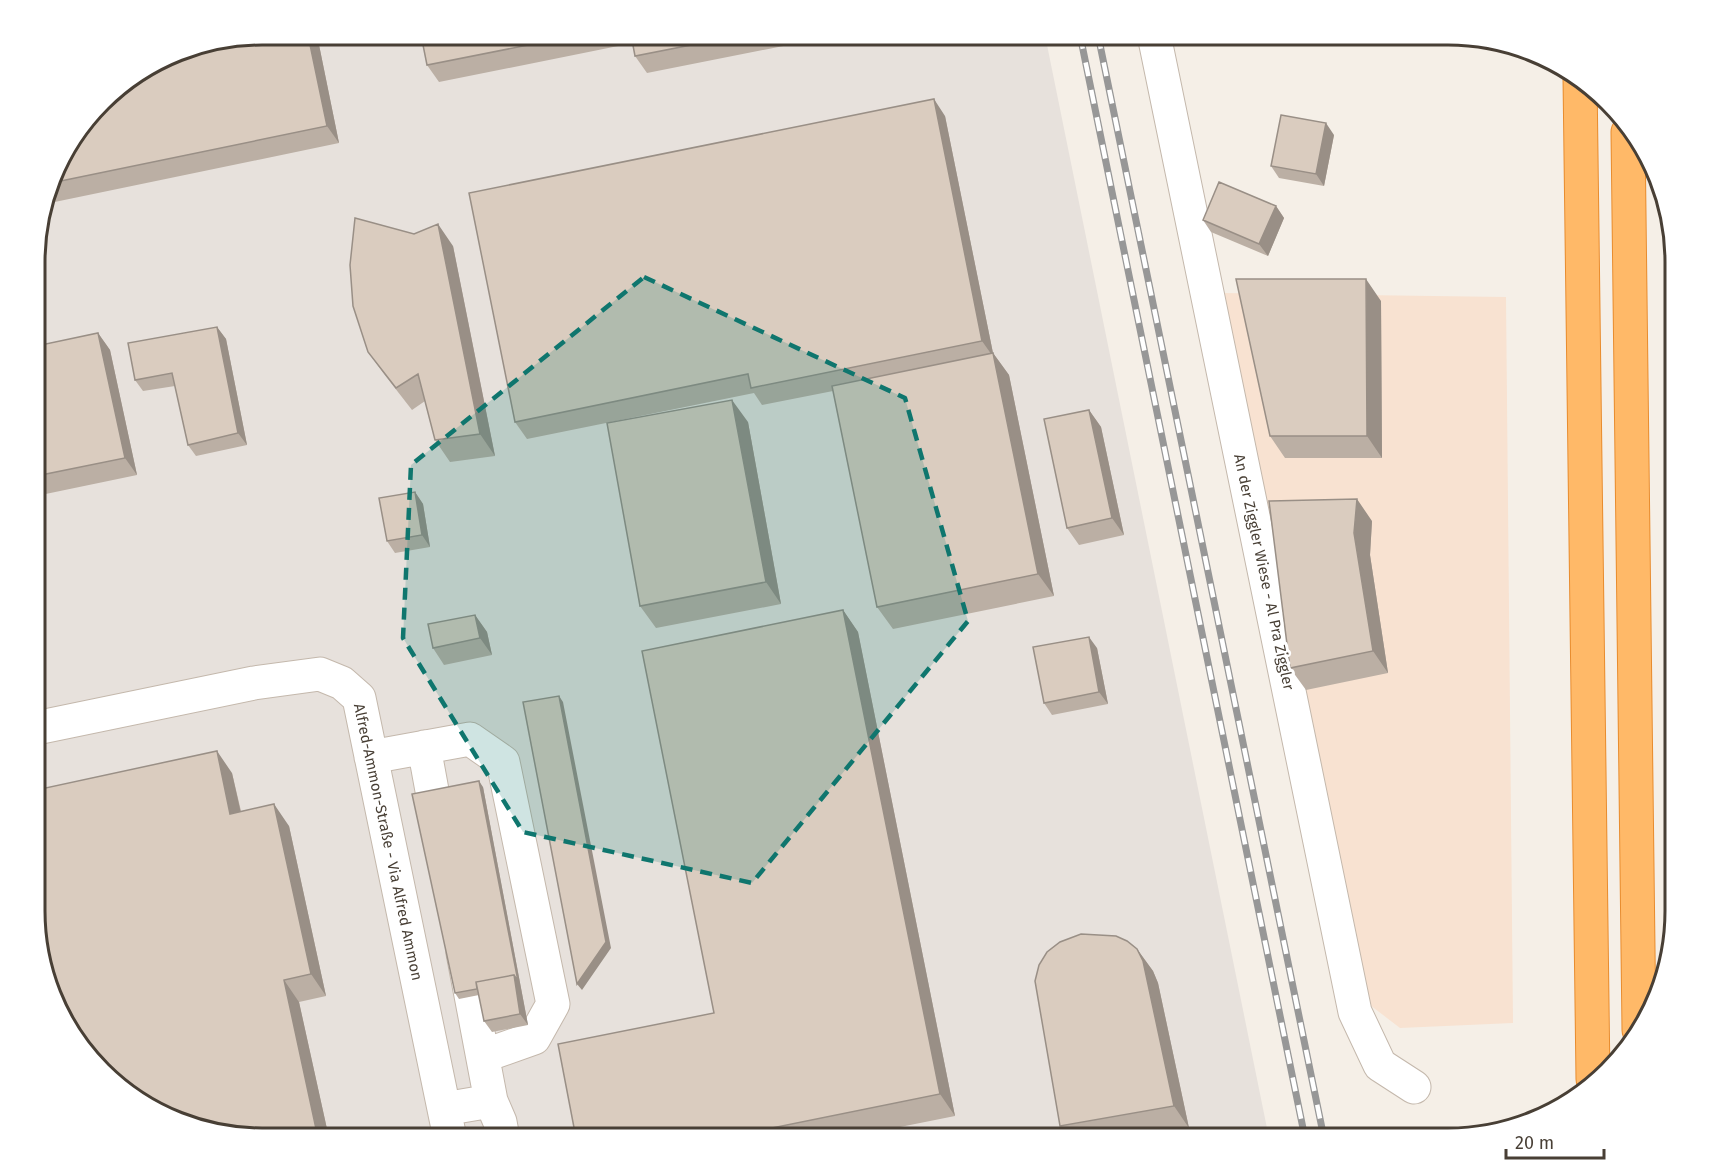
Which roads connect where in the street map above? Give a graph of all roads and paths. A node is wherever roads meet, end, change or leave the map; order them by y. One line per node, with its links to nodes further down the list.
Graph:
1 (1156, 45): 12 (street, An der Ziggler Wiese - Al Pra Ziggler)
2 (1580, 90): 11 (highway)
3 (1628, 141): 9 (highway)
4 (45, 726): 6 (street, Alfred-Ammon-Straße - Via Alfred Ammon)
5 (424, 747): 6 (street); 7 (street); 10 (street)
6 (371, 757): 14 (street, Alfred-Ammon-Straße - Via Alfred Ammon)
7 (447, 868)
8 (458, 926): 10 (street)
9 (1639, 1015)
10 (483, 1056): 13 (street)
11 (1593, 1072)
12 (1414, 1087)
13 (491, 1101): 14 (street); 15 (street)
14 (447, 1123)
15 (501, 1128)

